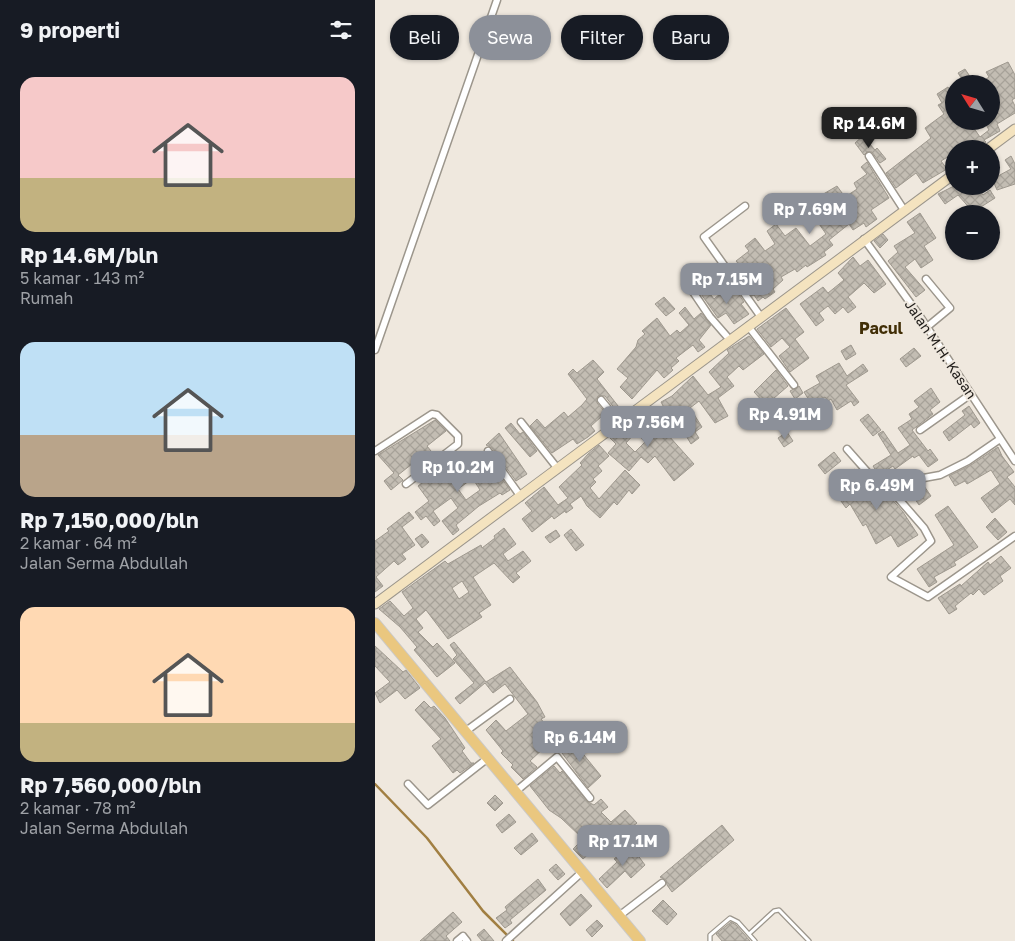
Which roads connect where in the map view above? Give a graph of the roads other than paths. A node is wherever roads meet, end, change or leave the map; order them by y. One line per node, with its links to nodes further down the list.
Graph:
1 (497, 0): 15 (street)
2 (1015, 129): 3 (main road)
3 (1000, 140)
4 (869, 156): 7 (street)
5 (945, 180): 7 (main road)
6 (745, 206): 11 (street)
7 (904, 210): 8 (main road)
8 (864, 239): 11 (main road); 13 (street, Jalan M.H. Kasan)
9 (926, 279): 13 (street)
10 (687, 283): 14 (street)
11 (761, 317): 12 (main road)
12 (748, 326): 14 (main road); 16 (street)
13 (927, 327): 17 (street, Jalan M.H. Kasan)
14 (730, 340): 20 (main road)
15 (375, 350)
16 (794, 385)
17 (971, 394): 21 (street); 22 (street, Jalan M.H. Kasan)
18 (601, 400): 20 (street)
19 (521, 422): 27 (street)
20 (620, 423): 27 (main road)
21 (920, 430)
22 (1001, 439): 26 (street, Jalan M.H. Kasan); 28 (street)
23 (847, 450): 28 (street)
24 (375, 451): 29 (street)
25 (488, 451): 30 (street)
26 (1015, 461)
27 (558, 469): 30 (main road)
28 (884, 482): 31 (street)
29 (406, 484)
30 (521, 496): 32 (main road)
31 (1015, 536)
32 (375, 604)
33 (375, 623): 35 (main road)
34 (510, 699): 35 (street)
35 (466, 732): 36 (main road)
36 (487, 758): 37 (street); 38 (main road)
37 (408, 784)
38 (515, 792): 39 (street); 40 (main road)
39 (590, 798)
40 (581, 873): 42 (main road); 46 (street)
41 (662, 883): 42 (street)
42 (619, 916): 47 (main road)
43 (749, 934): 48 (lane); 49 (lane); 50 (lane)
44 (457, 941): 45 (street)
45 (467, 941)
46 (506, 941)
47 (639, 941)
48 (710, 941)
49 (755, 941)
50 (809, 941)

